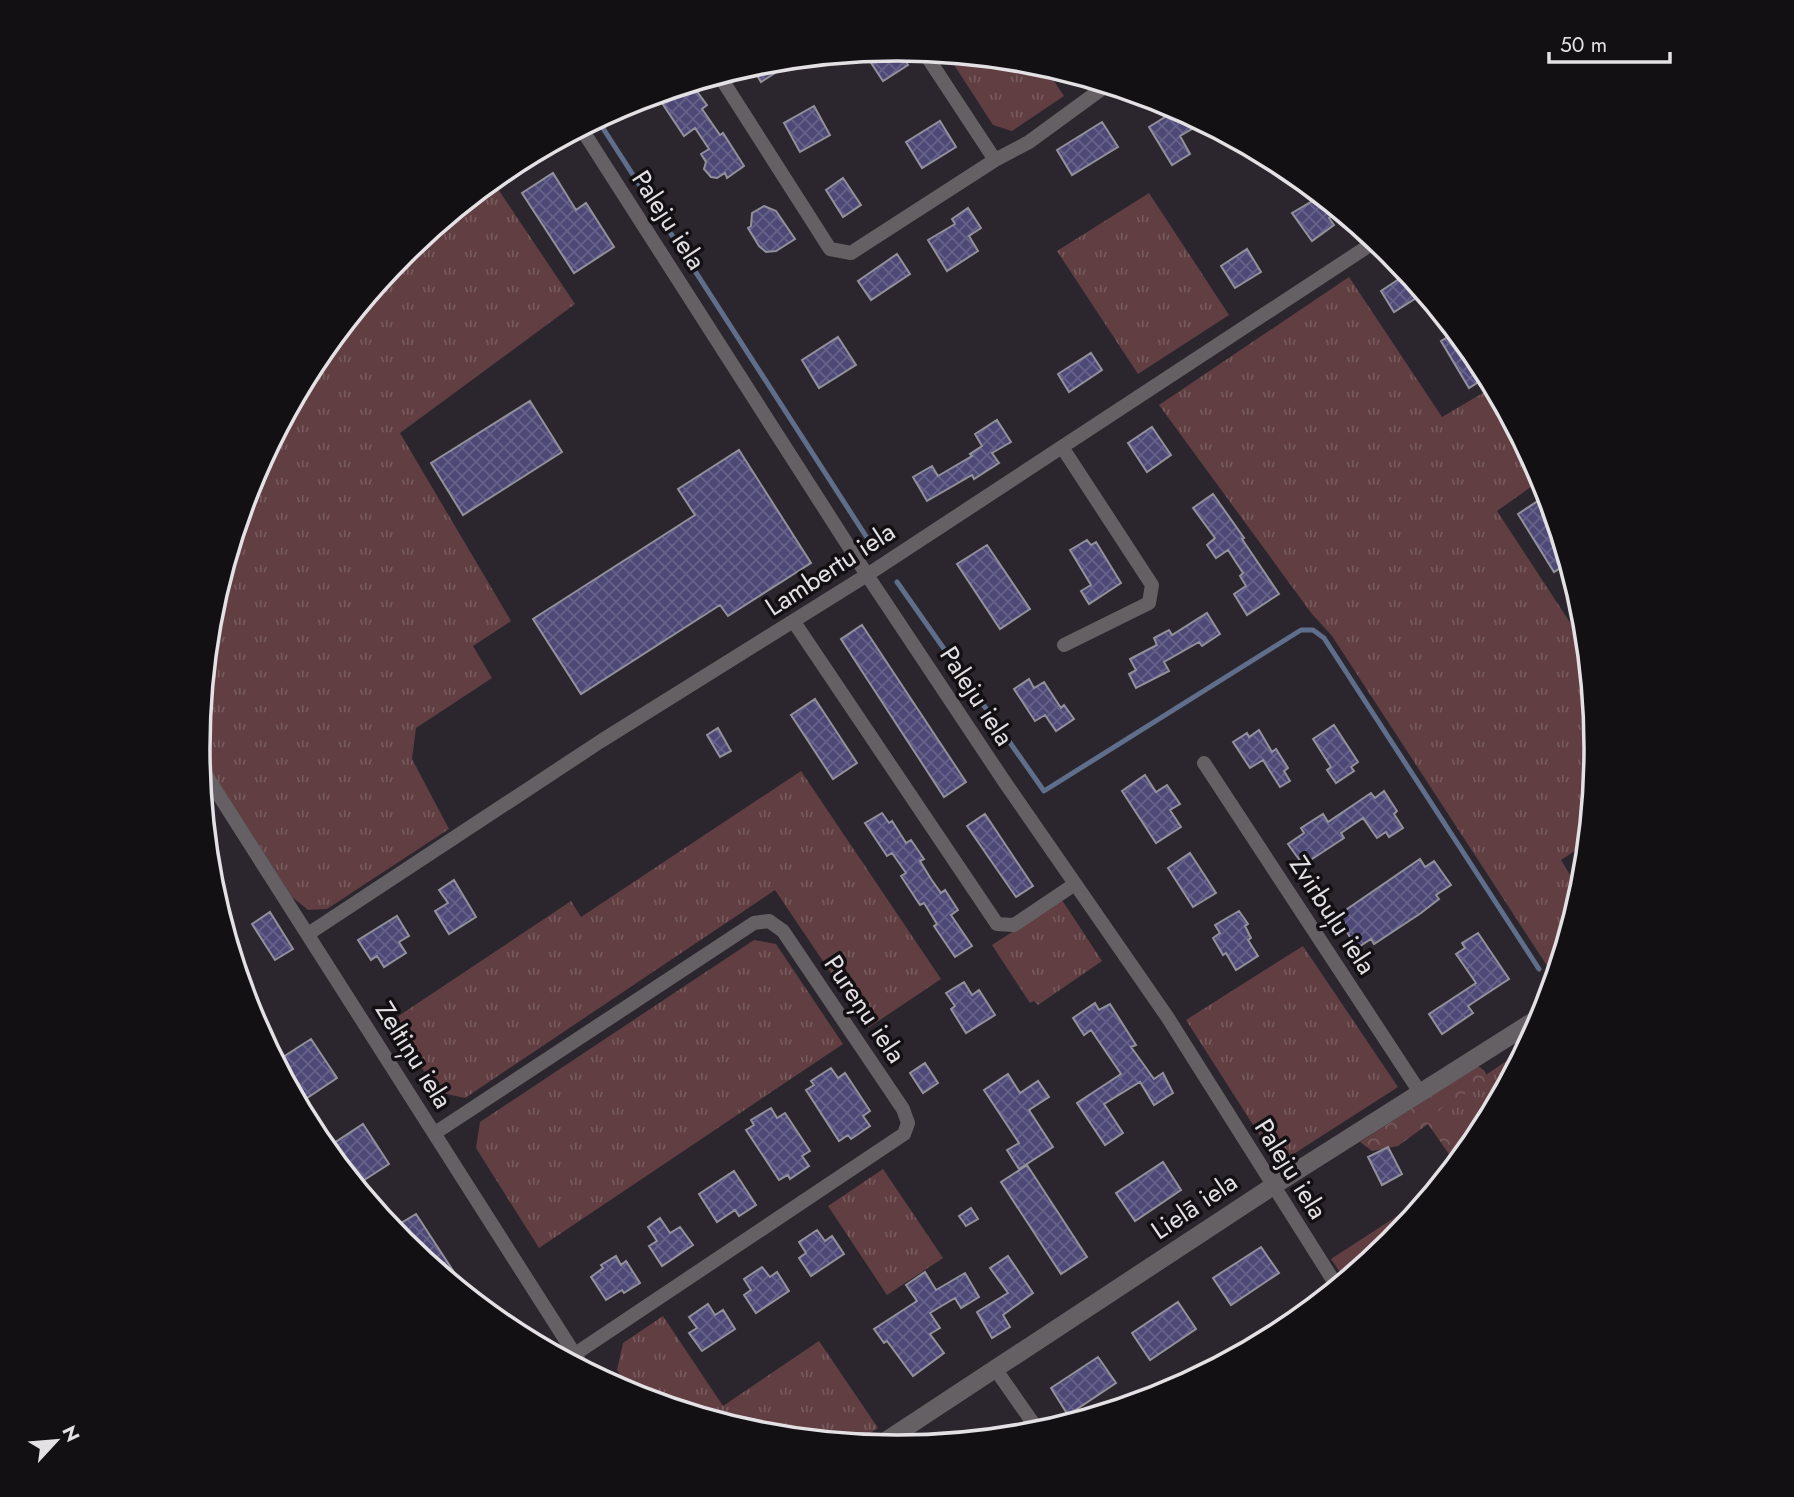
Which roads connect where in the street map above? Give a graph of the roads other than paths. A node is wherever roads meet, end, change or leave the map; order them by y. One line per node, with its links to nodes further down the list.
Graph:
1 (931, 63): 5 (street)
2 (725, 84): 5 (street)
3 (1098, 92): 5 (street)
4 (586, 136): 8 (street, Paleju iela)
5 (995, 160)
6 (1366, 247): 7 (street, Lambertu iela)
7 (1062, 447): 8 (street, Lambertu iela); 10 (street)
8 (867, 575): 9 (street, Lambertu iela); 13 (street, Paleju iela)
9 (794, 622): 13 (street); 14 (street, Lambertu iela)
10 (1064, 645)
11 (1203, 762): 16 (street, Zvirbuļu iela)
12 (211, 782): 14 (street, Zeltiņu iela)
13 (1074, 884): 18 (street, Paleju iela)
14 (308, 934): 17 (street, Zeltiņu iela)
15 (1524, 1028): 16 (street, Lielā iela)
16 (1421, 1094): 18 (street, Lielā iela)
17 (435, 1133): 20 (street, Zeltiņu iela); 20 (street, Pureņu iela)
18 (1273, 1186): 19 (street, Paleju iela); 21 (street, Lielā iela)
19 (1333, 1279)
20 (575, 1354)
21 (996, 1370): 22 (street); 23 (street, Lielā iela)
22 (1033, 1423)
23 (894, 1436)

